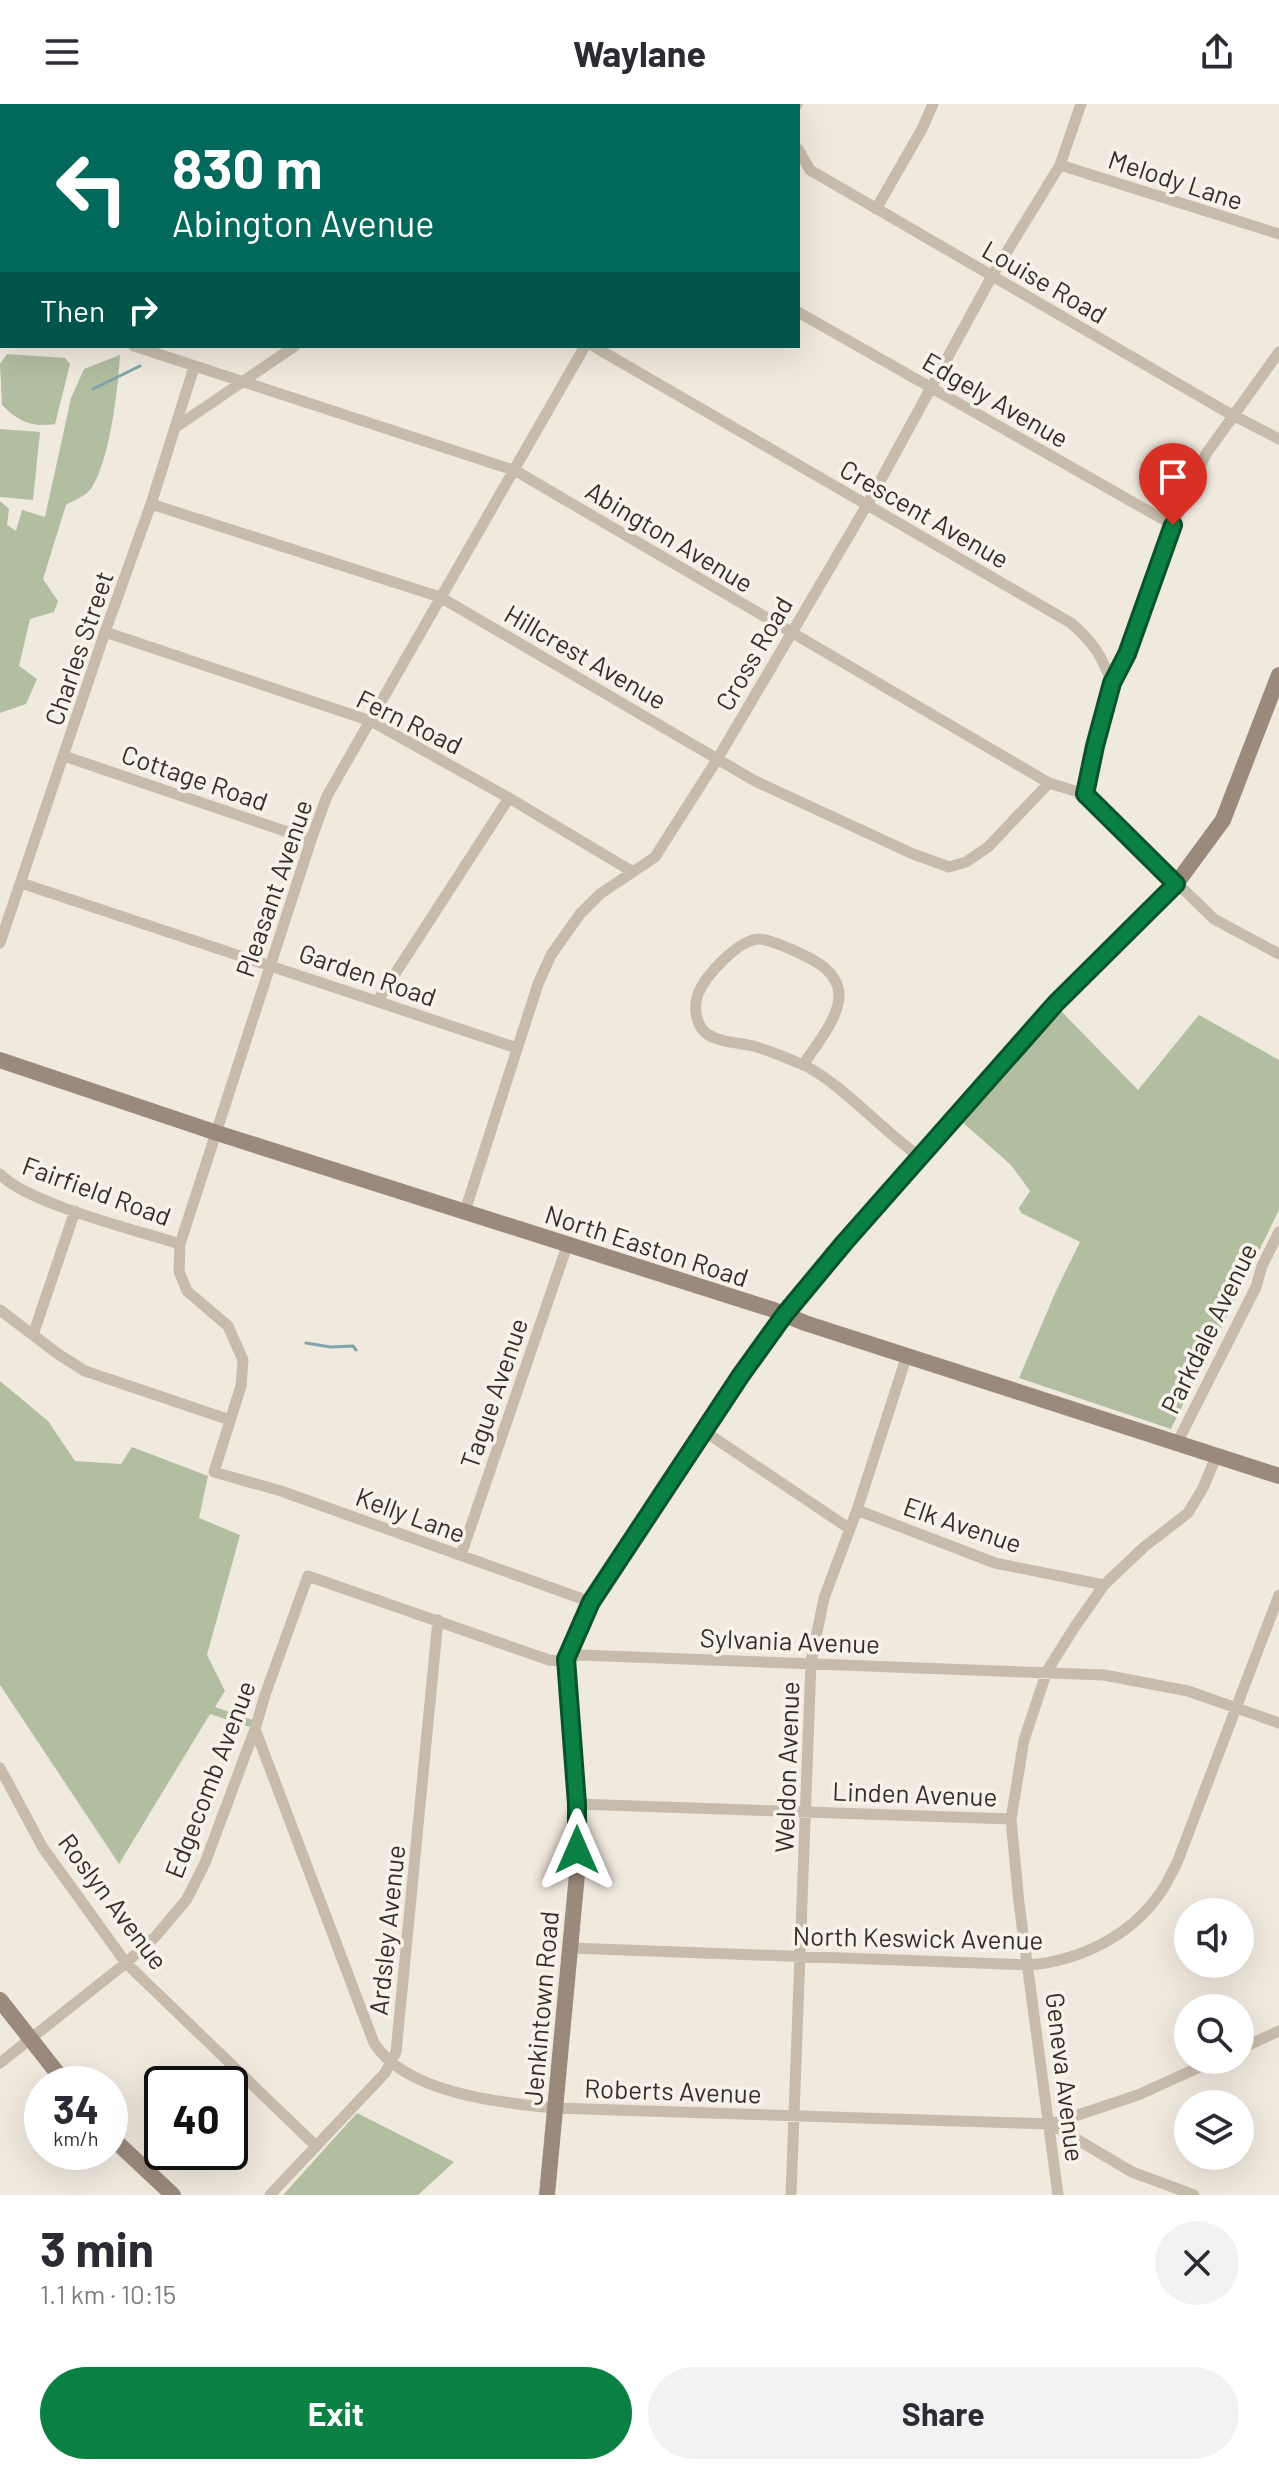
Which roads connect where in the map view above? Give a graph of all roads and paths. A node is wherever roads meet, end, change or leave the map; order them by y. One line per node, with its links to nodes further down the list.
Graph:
1 (933, 104): 5 (street)
2 (1081, 104): 4 (street, Cross Road)
3 (800, 152): 5 (street, Louise Road)
4 (1060, 165): 6 (street, Melody Lane); 7 (street, Cross Road)
5 (876, 209): 7 (street, Louise Road)
6 (1279, 234)
7 (992, 276): 16 (street, Cross Road); 17 (street, Louise Road)
8 (800, 313): 16 (street, Edgely Avenue)
9 (140, 348): 14 (street, Abington Avenue)
10 (292, 348): 15 (street)
11 (584, 348): 20 (street, Pleasant Avenue)
12 (596, 348): 22 (street, Crescent Avenue)
13 (1279, 352): 17 (street)
14 (194, 367): 15 (street, Abington Avenue); 18 (street, Charles Street)
15 (242, 382): 18 (street); 20 (street, Abington Avenue)
16 (932, 388): 22 (street, Cross Road); 23 (street, Edgely Avenue)
17 (1234, 417): 19 (street, Louise Road); 23 (street)
18 (176, 427): 21 (street, Charles Street)
19 (1279, 439)
20 (516, 471): 24 (street, Pleasant Avenue); 26 (street, Abington Avenue)
21 (151, 504): 24 (street, Hillcrest Avenue); 25 (street, Charles Street)
22 (867, 505): 26 (street, Cross Road); 28 (street, Crescent Avenue)
23 (1173, 525): 28 (street)
24 (440, 597): 29 (street, Pleasant Avenue); 31 (street, Hillcrest Avenue)
25 (105, 632): 29 (street, Fern Road); 30 (street, Charles Street)
26 (791, 633): 31 (street, Cross Road); 32 (street, Abington Avenue)
27 (1279, 675): 38 (street, Jenkintown Road)
28 (1112, 683): 33 (street)
29 (371, 721): 34 (street, Fern Road); 35 (street, Pleasant Avenue)
30 (64, 756): 35 (street, Cottage Road); 37 (street, Charles Street)
31 (718, 758): 32 (street, Hillcrest Avenue); 36 (street, Cross Road)
32 (1049, 783): 33 (street, Abington Avenue)
33 (1085, 794): 38 (street, Abington Avenue)
34 (509, 798): 36 (street, Fern Road); 42 (street)
35 (311, 840): 41 (street, Pleasant Avenue)
36 (633, 872): 43 (street, Cross Road)
37 (21, 883): 39 (street, Charles Street); 41 (street, Garden Road)
38 (1176, 884): 40 (street, Abington Avenue); 47 (street, Jenkintown Road)
39 (0, 943)
40 (1279, 954)
41 (271, 964): 42 (street, Garden Road); 46 (street, Pleasant Avenue)
42 (378, 1000): 43 (street, Garden Road)
43 (517, 1048): 50 (street, Cross Road)
44 (0, 1060): 46 (street, North Easton Road)
45 (803, 1065): 45 (street); 47 (street)
46 (217, 1133): 50 (street, North Easton Road); 52 (street, Pleasant Avenue)
47 (919, 1156): 55 (street, Jenkintown Road)
48 (0, 1174): 49 (street, Fairfield Road)
49 (75, 1211): 52 (street, Fairfield Road); 56 (street)
50 (465, 1211): 53 (street, North Easton Road)
51 (1279, 1232): 60 (street, Parkdale Avenue)
52 (180, 1244): 58 (street, Pleasant Avenue)
53 (567, 1246): 55 (street, North Easton Road); 66 (street, Tague Avenue)
54 (0, 1310): 56 (street)
55 (785, 1314): 57 (street, North Easton Road); 59 (street, Jenkintown Road)
56 (33, 1335): 58 (street)
57 (907, 1355): 60 (street, North Easton Road); 64 (street, Weldon Avenue)
58 (230, 1420): 62 (street, Pleasant Avenue)
59 (704, 1431): 65 (street); 70 (street, Jenkintown Road)
60 (1177, 1443): 61 (street, North Easton Road)
61 (1216, 1457): 63 (street, North Easton Road); 68 (street, Geneva Avenue)
62 (214, 1472): 66 (street, Kelly Lane)
63 (1279, 1476)
64 (857, 1510): 65 (street, Weldon Avenue); 68 (street, Elk Avenue)
65 (850, 1529): 73 (street, Weldon Avenue)
66 (461, 1555): 70 (street, Kelly Lane)
67 (308, 1576): 71 (street, Sylvania Avenue); 77 (street, Edgecomb Avenue)
68 (1104, 1585): 74 (street, Geneva Avenue)
69 (1279, 1595): 75 (street, North Keswick Avenue)
70 (591, 1602): 72 (street, Jenkintown Road)
71 (438, 1620): 72 (street, Sylvania Avenue); 91 (street, Ardsley Avenue)
72 (566, 1659): 73 (street, Sylvania Avenue); 79 (street, Jenkintown Road)
73 (811, 1662): 74 (street, Sylvania Avenue); 80 (street, Weldon Avenue)
74 (1047, 1671): 75 (street, Sylvania Avenue); 81 (street, Geneva Avenue)
75 (1236, 1708): 76 (street, Sylvania Avenue); 85 (street, North Keswick Avenue)
76 (1279, 1723)
77 (255, 1729): 84 (street, Edgecomb Avenue); 91 (street)
78 (0, 1768): 84 (street, Roslyn Avenue)
79 (577, 1804): 80 (street, Linden Avenue); 82 (street, Jenkintown Road)
80 (807, 1811): 81 (street, Linden Avenue); 83 (street, Weldon Avenue)
81 (1011, 1819): 85 (street, Geneva Avenue)
82 (571, 1948): 83 (street, North Keswick Avenue); 94 (street, Jenkintown Road)
83 (802, 1957): 85 (street, North Keswick Avenue); 95 (street, Weldon Avenue)
84 (126, 1963): 88 (street, Edgecomb Avenue); 97 (street, Roslyn Avenue)
85 (1029, 1965): 96 (street, Geneva Avenue)
86 (0, 2000): 88 (street)
87 (1279, 2031): 89 (street)
88 (30, 2039): 90 (street, Edgecomb Avenue); 92 (street)
89 (1254, 2043)
90 (0, 2063)
91 (392, 2064): 94 (street, Roberts Avenue); 97 (street)
92 (52, 2066)
93 (1184, 2074): 96 (street, Roberts Avenue)
94 (554, 2108): 95 (street, Roberts Avenue); 101 (street, Jenkintown Road)
95 (794, 2116): 96 (street, Roberts Avenue); 102 (street, Weldon Avenue)
96 (1051, 2124): 103 (street, Geneva Avenue); 104 (street)
97 (316, 2146): 100 (street)
98 (128, 2153): 99 (street)
99 (173, 2195)
100 (270, 2195)
101 (547, 2195)
102 (791, 2195)
103 (1058, 2195)
104 (1194, 2195)

